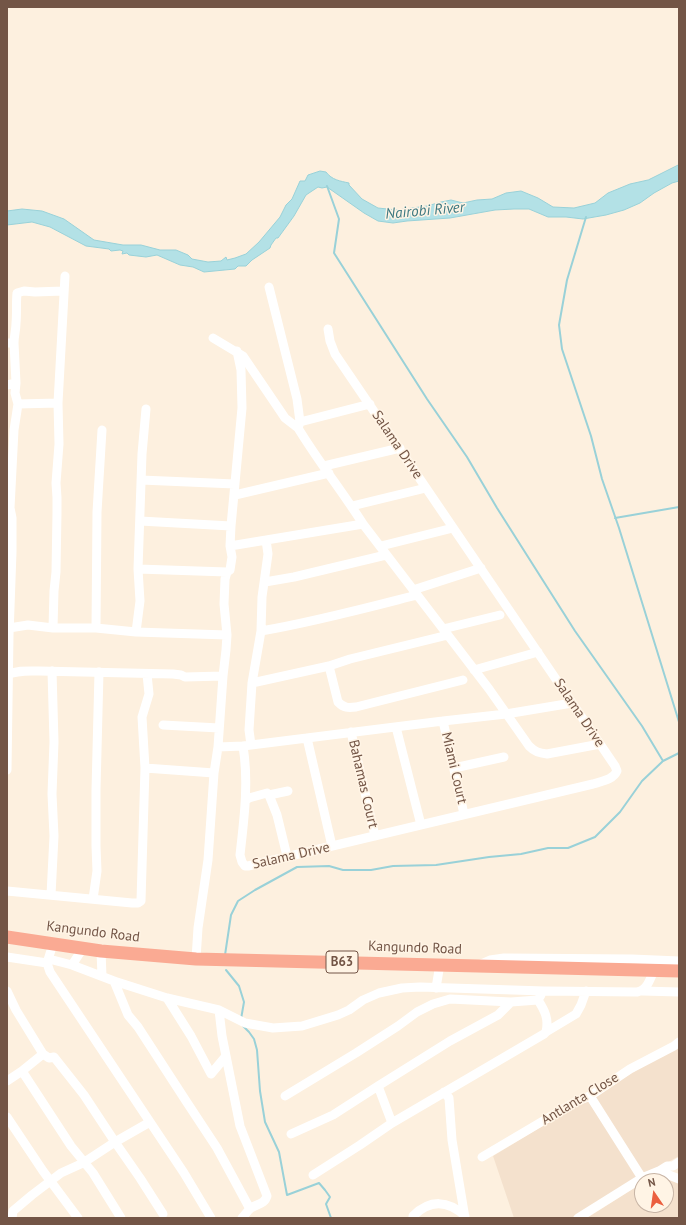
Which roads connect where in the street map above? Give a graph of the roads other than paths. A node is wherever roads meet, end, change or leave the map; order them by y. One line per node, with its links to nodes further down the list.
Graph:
1 (65, 276): 3 (street)
2 (270, 286): 16 (street)
3 (63, 291): 4 (street); 11 (street)
4 (17, 293): 5 (street); 8 (street)
5 (7, 296)
6 (328, 329): 13 (street, Salama Drive)
7 (213, 338): 9 (street)
8 (11, 343): 10 (street)
9 (237, 351): 16 (street); 22 (street)
10 (11, 384): 12 (street)
11 (58, 403): 12 (street); 43 (street)
12 (18, 404): 15 (street)
13 (370, 404): 16 (street); 18 (street, Salama Drive)
14 (146, 408): 21 (street)
15 (11, 425): 19 (street)
16 (299, 425): 20 (street)
17 (102, 430): 44 (street)
18 (400, 448): 20 (street); 23 (street, Salama Drive)
19 (10, 465): 26 (street)
20 (326, 470): 24 (street); 25 (street)
21 (141, 480): 22 (street); 27 (street)
22 (235, 484): 24 (street)
23 (426, 488): 25 (street); 30 (street, Salama Drive)
24 (234, 495): 29 (street)
25 (352, 506): 28 (street)
26 (9, 509): 34 (street)
27 (140, 521): 29 (street); 37 (street)
28 (363, 524): 31 (street); 33 (street)
29 (231, 526): 32 (street)
30 (453, 528): 33 (street); 36 (street, Salama Drive)
31 (266, 540): 32 (street); 39 (street)
32 (230, 546): 38 (street)
33 (381, 546): 35 (street)
34 (10, 552): 41 (street)
35 (386, 555): 39 (street); 40 (street)
36 (481, 568): 40 (street); 50 (street, Salama Drive)
37 (138, 569): 38 (street); 46 (street)
38 (227, 572): 49 (street)
39 (265, 582): 45 (street)
40 (415, 592): 45 (street); 47 (street)
41 (8, 594): 48 (street)
42 (500, 615): 47 (street)
43 (53, 628): 44 (street); 48 (street)
44 (96, 628): 46 (street)
45 (261, 631): 59 (street)
46 (136, 632): 49 (street)
47 (446, 632): 51 (street); 52 (street)
48 (8, 633): 56 (street)
49 (227, 635): 57 (street)
50 (538, 652): 52 (street); 60 (street, Salama Drive)
51 (329, 666): 58 (street); 59 (street)
52 (474, 670): 61 (street)
53 (52, 671): 54 (street); 56 (street); 87 (street)
54 (99, 672): 55 (street); 88 (street)
55 (147, 674): 57 (street); 74 (street)
56 (8, 675): 63 (street)
57 (223, 676): 66 (street)
58 (463, 680)
59 (252, 683): 70 (street)
60 (572, 703): 61 (street); 69 (street, Salama Drive)
61 (506, 714): 62 (street); 69 (street)
62 (443, 721): 65 (street); 75 (street, Miami Court)
63 (7, 723): 73 (street)
64 (163, 725): 66 (street)
65 (396, 727): 67 (street); 82 (street)
66 (219, 728): 71 (street)
67 (351, 732): 68 (street); 83 (street, Bahamas Court)
68 (306, 738): 70 (street); 84 (street)
69 (600, 744): 81 (street, Salama Drive)
70 (247, 746): 71 (street); 80 (street)
71 (218, 747): 77 (street)
72 (504, 757): 75 (street)
73 (7, 766): 76 (street)
74 (145, 768): 77 (street); 88 (street)
75 (454, 768): 81 (street, Miami Court)
76 (7, 770)
77 (214, 773): 94 (street)
78 (288, 791): 79 (street)
79 (269, 795): 80 (street); 85 (street)
80 (246, 800): 85 (street, Salama Drive)
81 (464, 814): 82 (street, Salama Drive)
82 (421, 825): 83 (street, Salama Drive)
83 (375, 836): 84 (street, Salama Drive)
84 (332, 846): 85 (street, Salama Drive)
85 (287, 856)
86 (7, 891): 87 (street)
87 (51, 894): 88 (street)
88 (93, 899)
89 (7, 937): 90 (highway, Kangundo Road / B63)
90 (53, 944): 91 (highway, Kangundo Road / B63); 95 (street)
91 (83, 948): 92 (highway, Kangundo Road / B63); 98 (street)
92 (101, 951): 94 (highway, Kangundo Road / B63); 102 (street)
93 (7, 957): 95 (street)
94 (196, 958): 97 (highway, Kangundo Road / B63)
95 (48, 961): 98 (street); 125 (street)
96 (679, 961): 99 (street)
97 (440, 964): 99 (highway, Kangundo Road / B63); 104 (street)
98 (72, 965): 102 (street)
99 (477, 966): 100 (highway, Kangundo Road / B63)
100 (654, 970): 101 (highway, Kangundo Road / B63); 108 (street)
101 (679, 971)
102 (102, 976): 103 (street)
103 (114, 981): 110 (street); 139 (street)
104 (436, 988): 106 (street); 113 (street)
105 (7, 991): 116 (street)
106 (544, 991): 107 (street); 111 (street)
107 (586, 991): 108 (street); 114 (street)
108 (642, 991): 109 (street)
109 (679, 992)
110 (167, 998): 113 (street); 117 (street)
111 (538, 1000): 112 (street); 114 (street)
112 (511, 1002): 120 (street); 122 (street)
113 (219, 1010): 117 (street)
114 (546, 1032): 121 (street)
115 (679, 1042): 123 (street, Antlanta Close)
116 (43, 1054): 118 (street); 128 (street)
117 (226, 1056): 139 (street)
118 (22, 1072): 119 (street); 130 (street)
119 (8, 1077)
120 (378, 1086): 126 (street); 127 (street)
121 (444, 1092): 126 (street); 142 (street)
122 (285, 1096)
123 (590, 1096): 129 (street, Antlanta Close); 133 (street)
124 (7, 1116): 137 (street)
125 (150, 1122): 128 (street); 146 (street)
126 (392, 1123): 135 (street)
127 (291, 1134)
128 (115, 1142): 130 (street); 141 (street)
129 (482, 1157)
130 (83, 1163): 137 (street); 145 (street)
131 (676, 1164): 132 (street); 136 (street)
132 (659, 1171): 134 (street); 136 (street)
133 (639, 1173)
134 (654, 1173)
135 (313, 1175)
136 (679, 1177)
137 (50, 1181): 143 (street); 144 (street)
138 (634, 1183): 149 (street)
139 (250, 1209): 147 (street)
140 (7, 1214): 143 (street)
141 (163, 1214)
142 (465, 1217): 148 (street)
143 (12, 1218)
144 (78, 1218)
145 (121, 1218)
146 (211, 1218)
147 (242, 1218)
148 (413, 1218)
149 (578, 1218)

